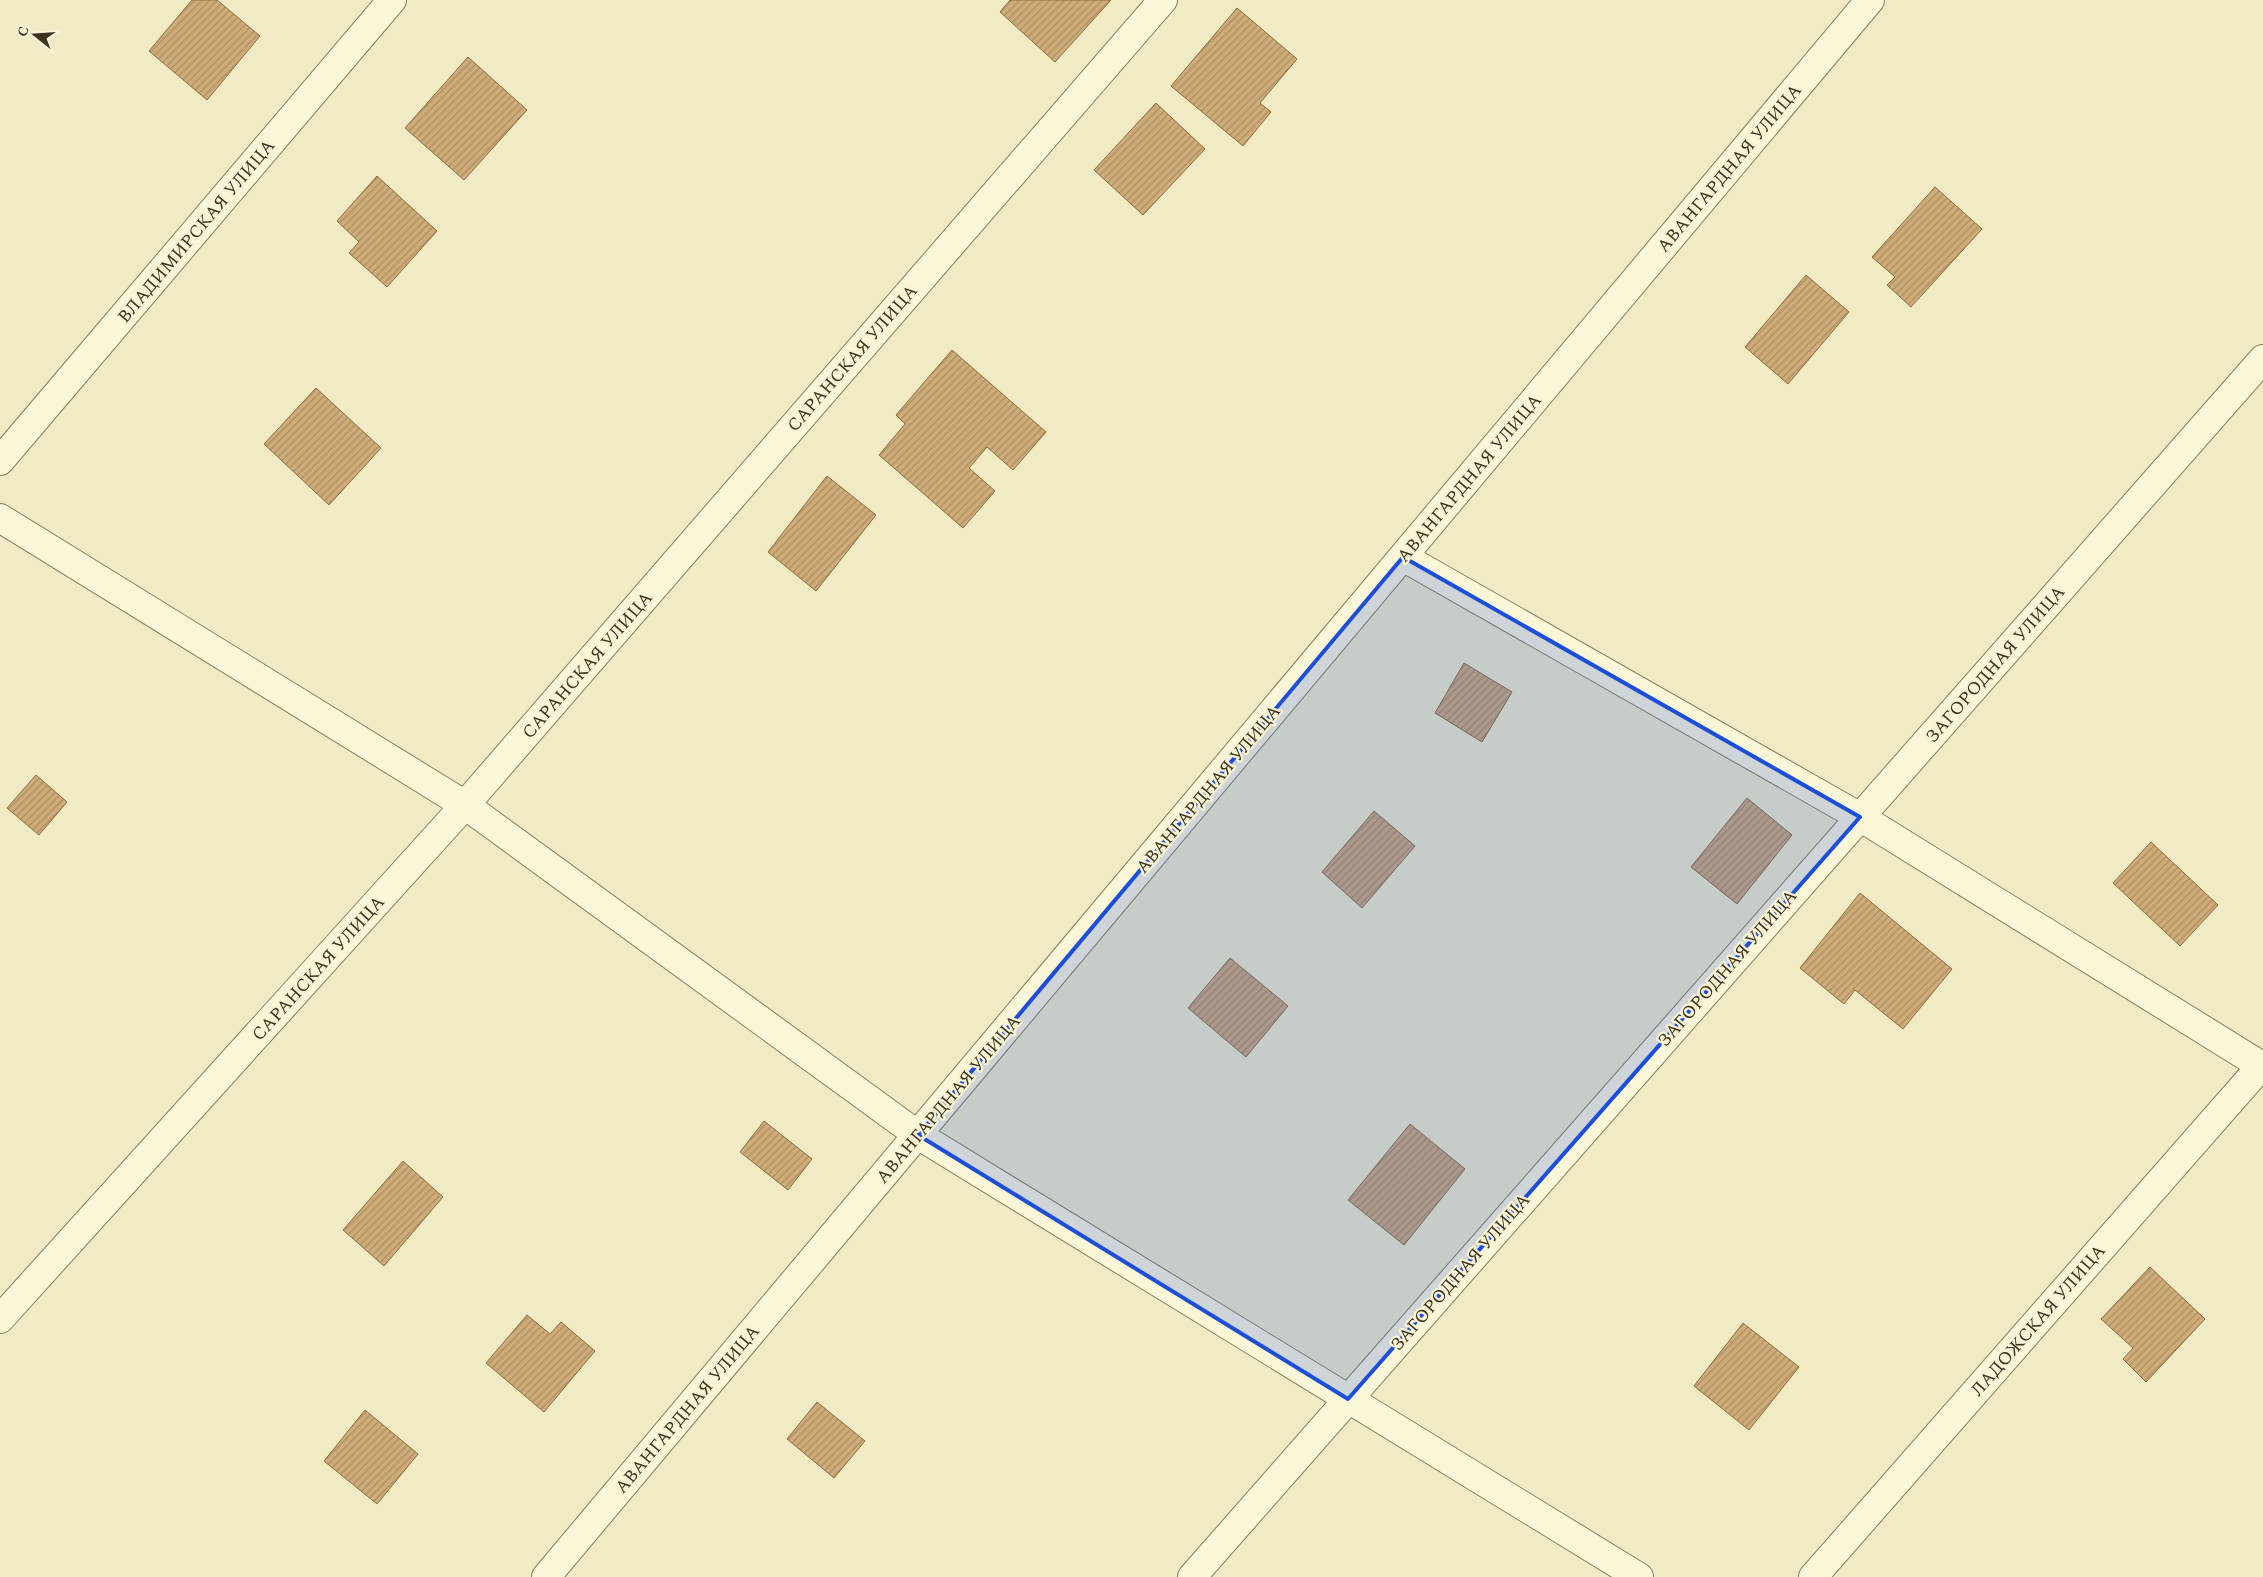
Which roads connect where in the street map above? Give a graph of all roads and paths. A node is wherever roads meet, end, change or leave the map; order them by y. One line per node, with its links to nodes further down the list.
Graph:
1 (392, 0): 5 (street, ВЛАДИМИРСКАЯ УЛИЦА)
2 (1163, 0): 8 (street, САРАНСКАЯ УЛИЦА)
3 (1870, 0): 7 (street, АВАНГАРДНАЯ УЛИЦА)
4 (2263, 359): 9 (street, ЗАГОРОДНАЯ УЛИЦА)
5 (0, 461)
6 (0, 518): 8 (street)
7 (1403, 557): 9 (street); 11 (street, АВАНГАРДНАЯ УЛИЦА)
8 (465, 805): 11 (street); 12 (street, САРАНСКАЯ УЛИЦА)
9 (1860, 817): 10 (street); 13 (street, ЗАГОРОДНАЯ УЛИЦА)
10 (2262, 1065): 17 (street, ЛАДОЖСКАЯ УЛИЦА)
11 (918, 1135): 13 (street); 14 (street, АВАНГАРДНАЯ УЛИЦА)
12 (0, 1319)
13 (1348, 1399): 15 (street, ЗАГОРОДНАЯ УЛИЦА); 16 (street)
14 (546, 1577)
15 (1192, 1577)
16 (1639, 1577)
17 (1813, 1577)

